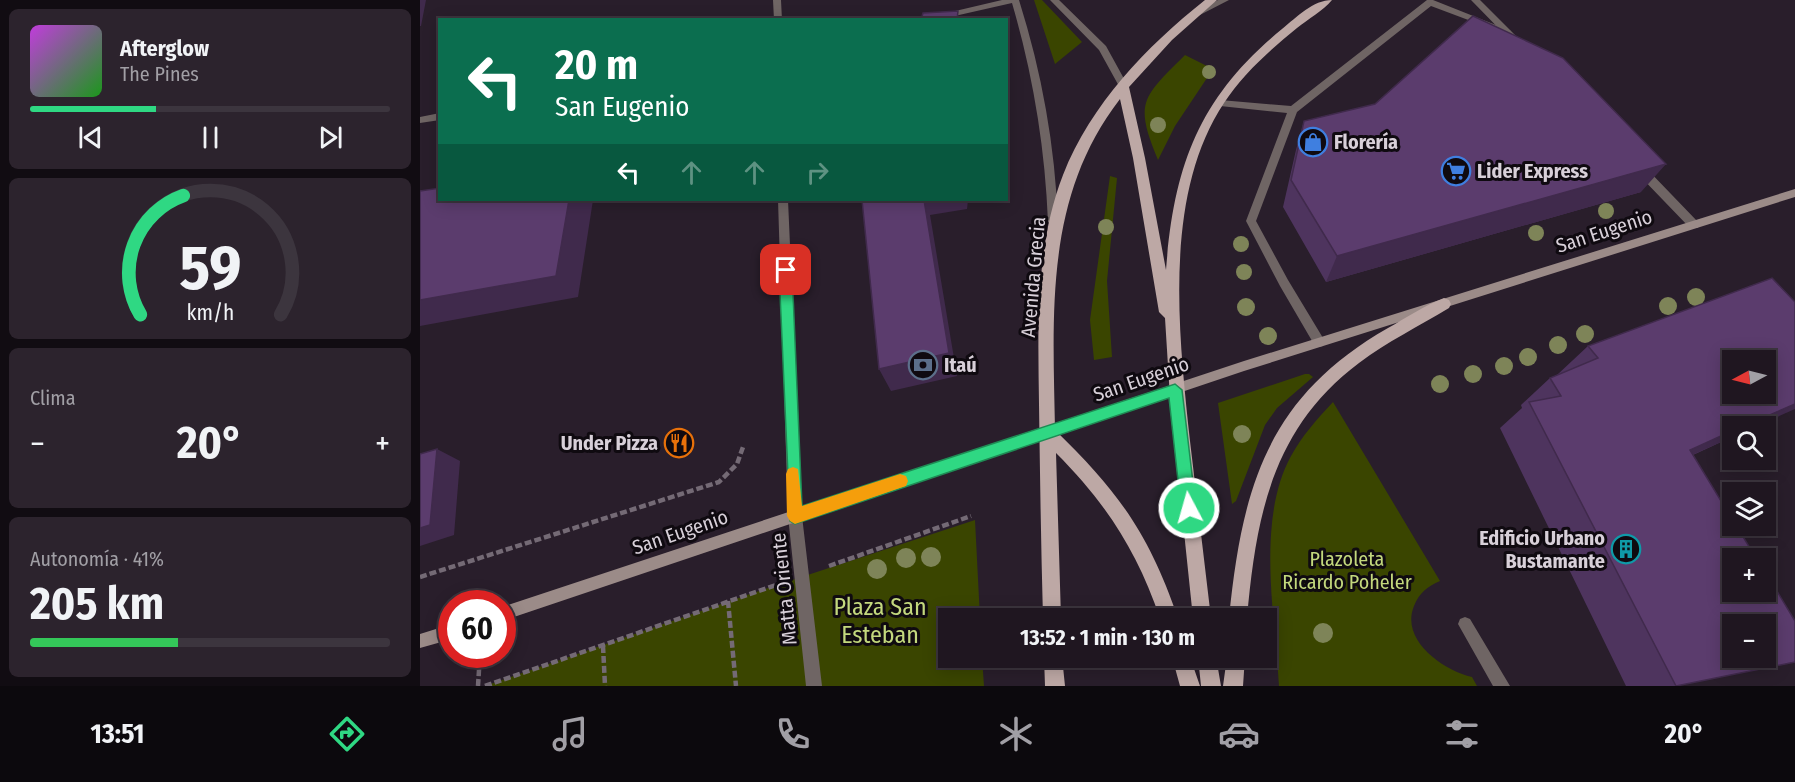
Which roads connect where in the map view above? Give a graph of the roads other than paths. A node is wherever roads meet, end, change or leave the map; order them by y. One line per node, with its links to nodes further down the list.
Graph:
1 (777, 0): 9 (street)
2 (1015, 0): 10 (street); 22 (street)
3 (1054, 0): 13 (street)
4 (1212, 0): 8 (main road, Avenida Grecia)
5 (1225, 0): 8 (street)
6 (1327, 0): 14 (main road)
7 (1475, 0): 11 (street)
8 (1189, 17): 13 (main road, Avenida Grecia)
9 (778, 18)
10 (930, 18)
11 (1506, 31): 12 (street); 15 (street)
12 (1522, 47)
13 (1123, 86): 22 (main road, Avenida Grecia); 25 (main road)
14 (1220, 103): 15 (street); 25 (main road)
15 (1293, 110): 24 (street)
16 (438, 116): 17 (street)
17 (420, 120)
18 (1637, 166): 21 (street)
19 (1795, 193): 21 (main road, San Eugenio)
20 (783, 201): 28 (street, Matta Oriente)
21 (1694, 225): 23 (main road, San Eugenio)
22 (1054, 236): 27 (main road, Avenida Grecia)
23 (1444, 304): 24 (main road, San Eugenio); 32 (main road)
24 (1319, 342): 26 (main road, San Eugenio)
25 (1172, 344): 26 (main road)
26 (1175, 390): 27 (main road, San Eugenio); 31 (main road)
27 (1047, 433): 28 (main road, San Eugenio); 29 (main road, Avenida Grecia); 30 (main road)
28 (795, 516): 33 (main road, San Eugenio); 41 (street, Matta Oriente)
29 (1052, 608)
30 (1166, 608)
31 (1201, 608)
32 (1239, 608)
33 (516, 609)
34 (1465, 624): 46 (street)
35 (438, 635): 36 (main road)
36 (420, 641)
37 (1054, 668): 42 (main road)
38 (1184, 668): 43 (main road)
39 (1209, 668): 44 (main road)
40 (1235, 668): 45 (main road)
41 (814, 686)
42 (1055, 686)
43 (1190, 686)
44 (1211, 686)
45 (1233, 686)
46 (1502, 686)

